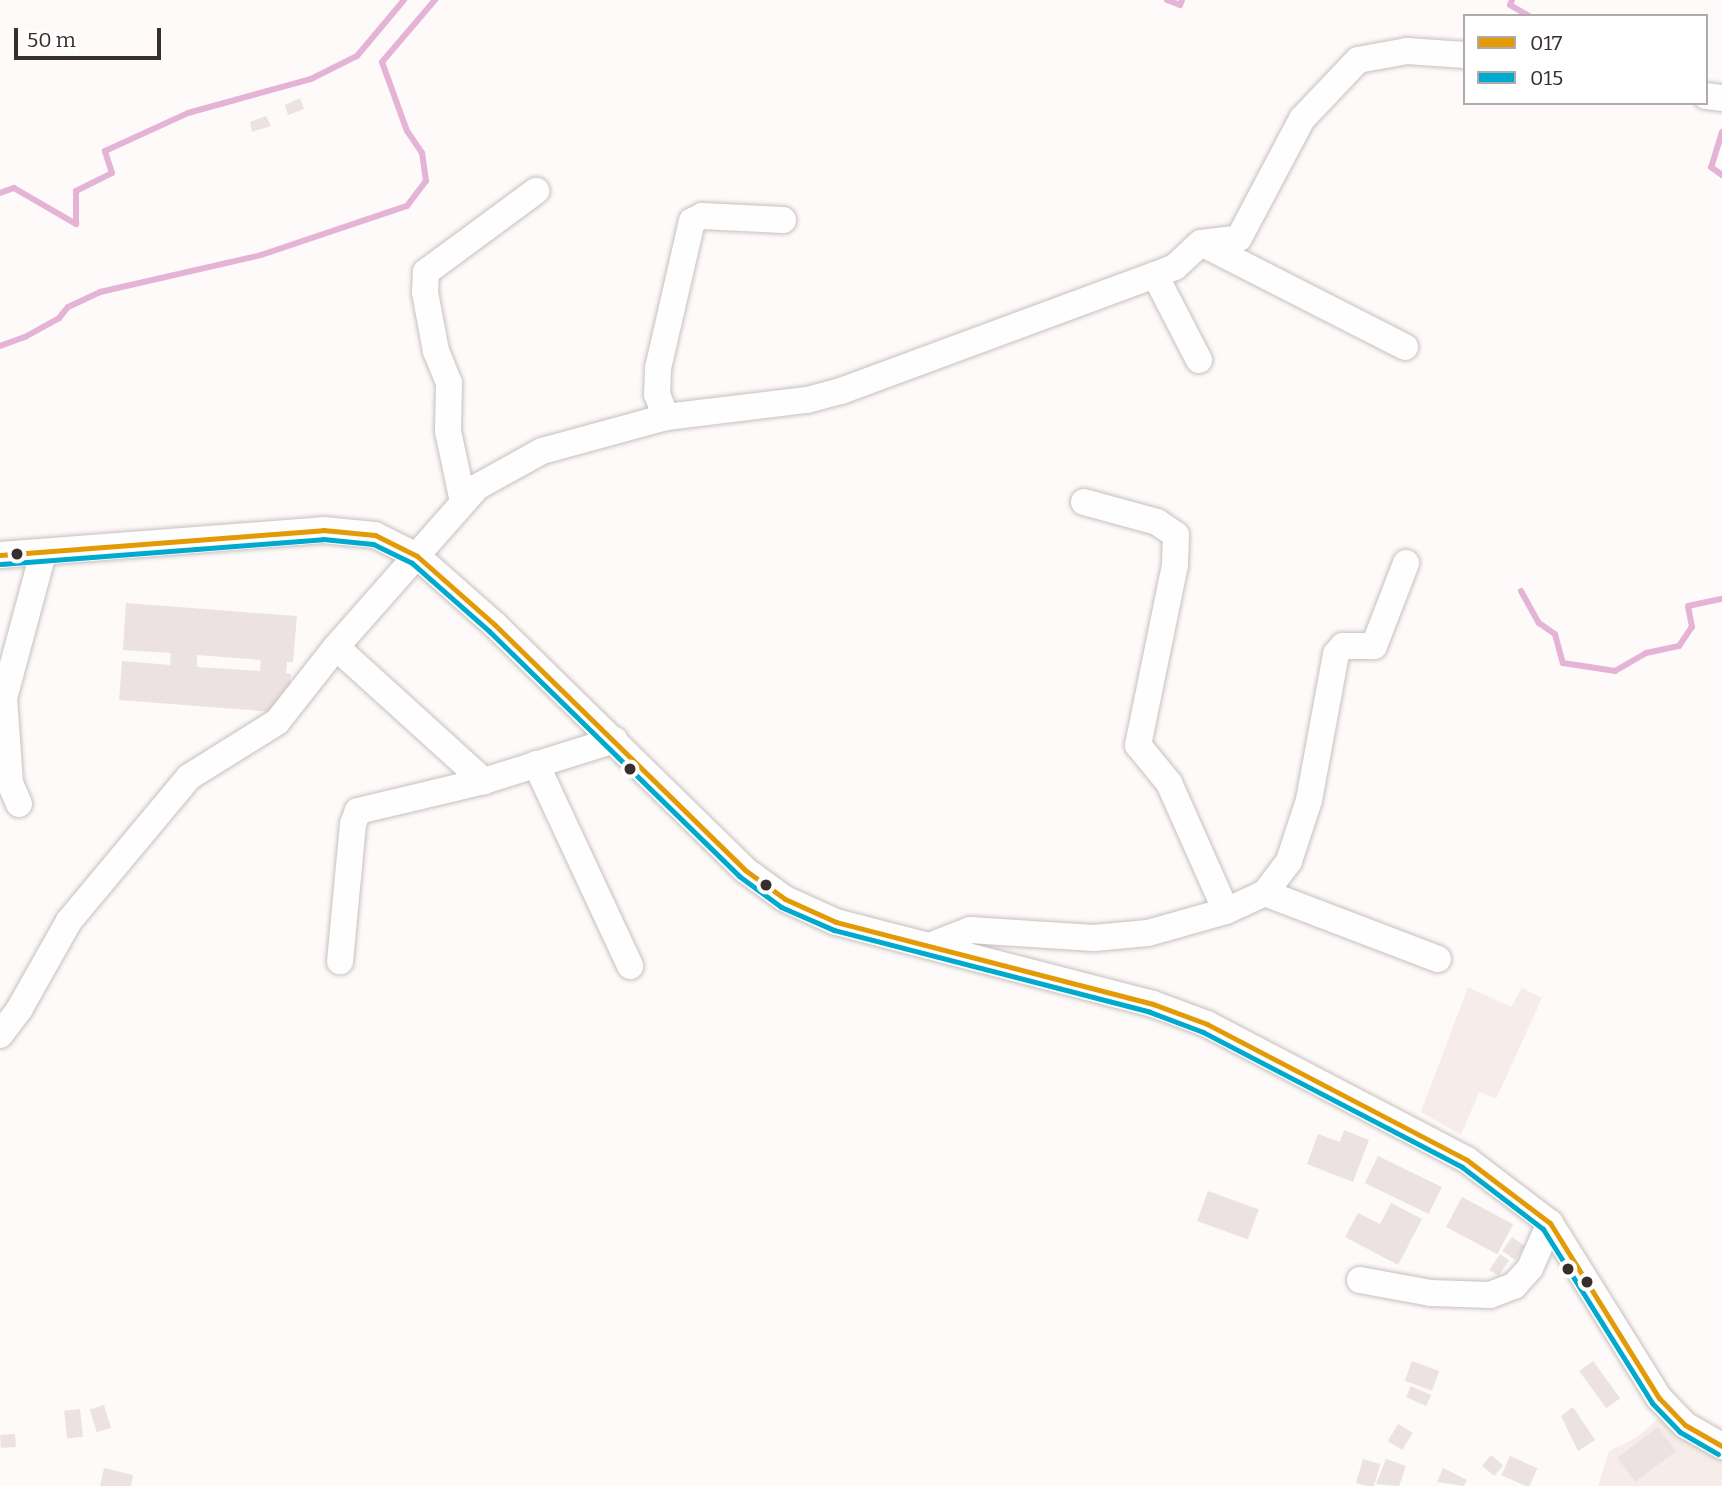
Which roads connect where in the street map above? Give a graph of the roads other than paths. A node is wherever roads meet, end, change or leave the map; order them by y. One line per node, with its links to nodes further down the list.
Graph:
1 (1463, 55): 4 (street)
2 (536, 191): 9 (street)
3 (783, 220): 8 (street)
4 (1201, 243): 5 (street); 6 (street)
5 (1155, 275): 7 (street); 8 (street)
6 (1405, 348)
7 (1199, 360)
8 (666, 416): 9 (street)
9 (463, 502): 13 (street)
10 (1084, 502): 21 (street)
11 (43, 553): 12 (street); 13 (street); 19 (street)
12 (0, 555)
13 (416, 556): 15 (street); 16 (street)
14 (1406, 563): 20 (street)
15 (336, 647): 18 (street); 26 (street)
16 (615, 740): 17 (street); 22 (street)
17 (536, 764): 18 (street); 25 (street)
18 (484, 780): 24 (street)
19 (19, 804)
20 (1265, 893): 21 (street); 23 (street)
21 (1226, 911): 22 (street)
22 (929, 946): 27 (street)
23 (1438, 959)
24 (340, 961)
25 (630, 966)
26 (0, 1035)
27 (1550, 1223): 28 (street); 29 (street)
28 (1360, 1280)
29 (1722, 1446)

